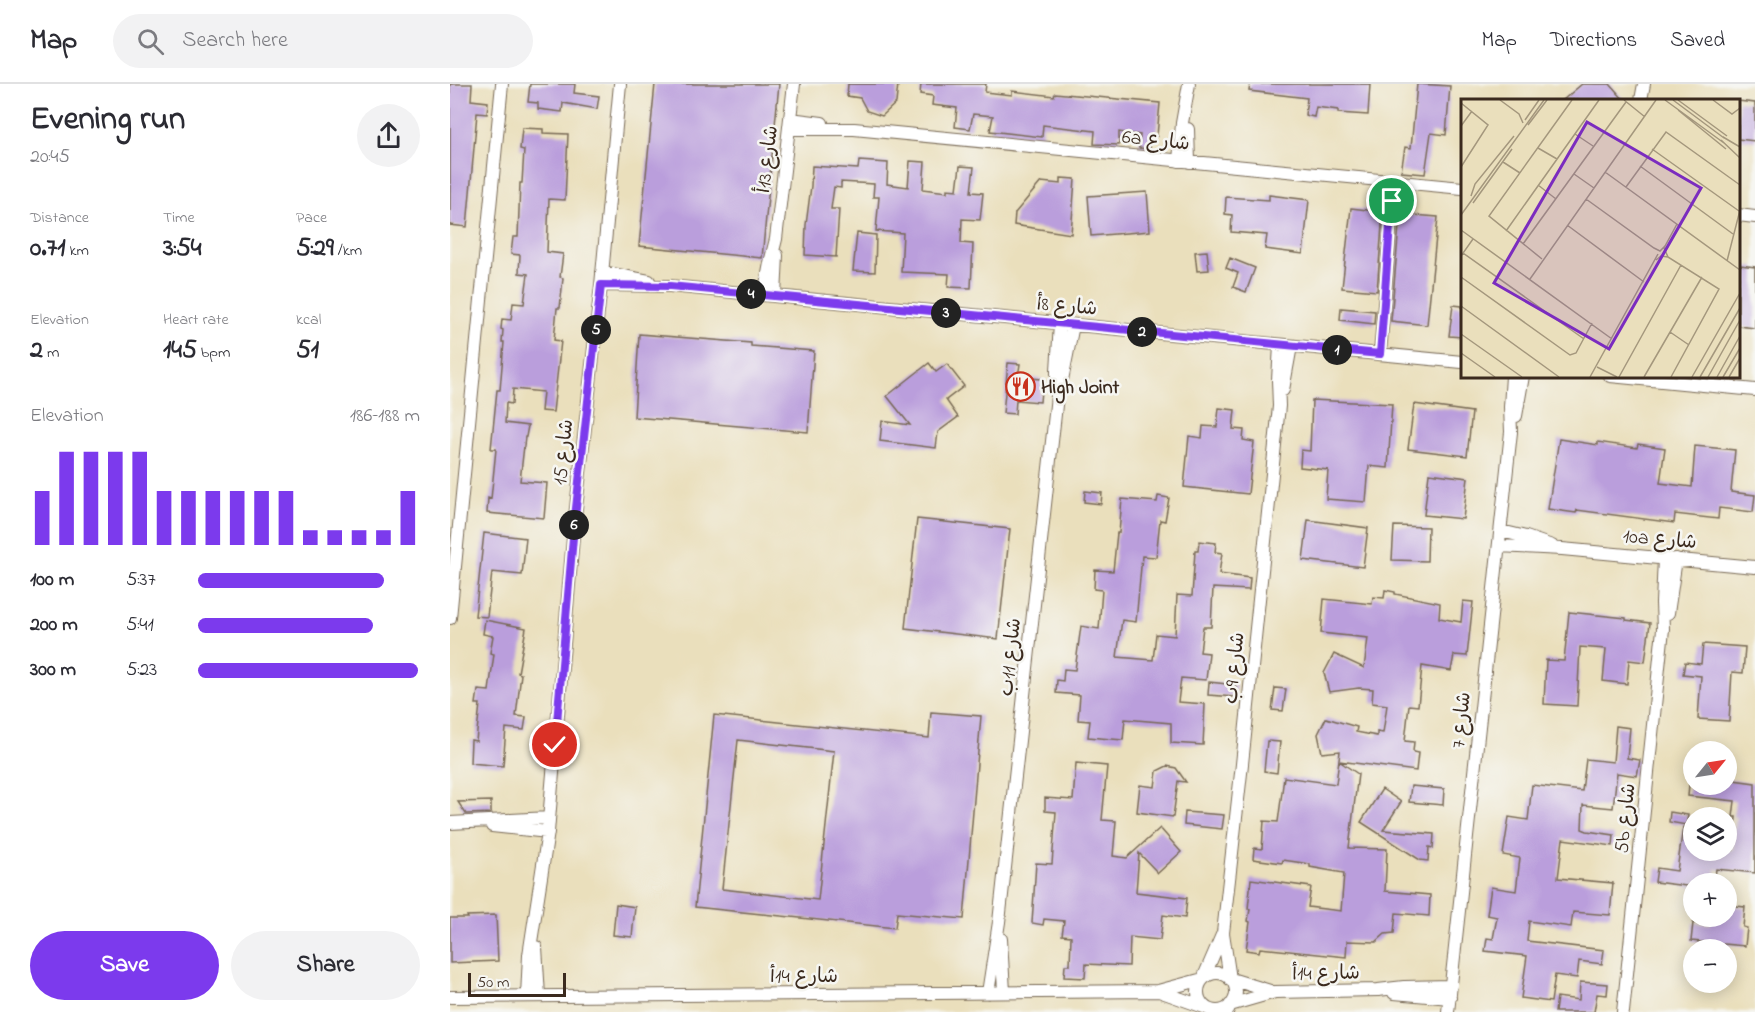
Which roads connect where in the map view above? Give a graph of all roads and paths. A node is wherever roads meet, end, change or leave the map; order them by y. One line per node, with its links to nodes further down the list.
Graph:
1 (501, 84): 33 (street)
2 (620, 84): 15 (street, شارع 15)
3 (794, 84): 9 (street, شارع 13أ)
4 (1189, 84): 10 (street)
5 (1638, 84): 7 (street)
6 (1644, 84): 8 (street)
7 (1639, 99)
8 (1639, 99)
9 (790, 124): 10 (street, 6a شارع); 16 (street, شارع 13أ)
10 (1184, 161): 11 (street, 6a شارع)
11 (1394, 182): 12 (street, 6a شارع); 20 (street)
12 (1461, 188)
13 (1740, 215): 14 (street)
14 (1755, 217)
15 (602, 278): 16 (street, شارع 8أ); 34 (street, شارع 15)
16 (770, 296): 17 (street, شارع 8أ)
17 (1060, 324): 18 (street, شارع 8أ); 26 (street, شارع 11ب)
18 (1073, 325): 19 (street, شارع 8أ); 26 (street, شارع 11ب)
19 (1286, 345): 20 (street, شارع 8أ); 39 (street, شارع 9ب)
20 (1380, 354): 21 (street, شارع 8أ)
21 (1461, 362)
22 (1512, 378): 27 (street, شارع 7)
23 (1523, 378): 27 (street, شارع 7)
24 (1631, 378): 25 (street)
25 (1755, 390)
26 (1057, 396): 38 (street, شارع 11ب)
27 (1511, 432): 28 (street, شارع 7)
28 (1501, 531): 29 (street, شارع 7); 30 (street, 10a شارع)
29 (1499, 546): 30 (street, 10a شارع); 45 (street, شارع 7)
30 (1562, 549): 31 (street, 10a شارع)
31 (1670, 559): 32 (street, 10a شارع); 52 (street, 5b شارع)
32 (1755, 567)
33 (450, 618)
34 (549, 818): 36 (street); 37 (street, شارع 15)
35 (450, 823): 36 (street)
36 (476, 823): 37 (street)
37 (548, 832): 47 (street, شارع 15)
38 (999, 922): 43 (street, شارع 11ب); 46 (street, شارع 11ب)
39 (1223, 933): 40 (street, شارع 9ب); 41 (street, شارع 9ب)
40 (1203, 979): 41 (street); 42 (street, شارع 14أ); 49 (street)
41 (1230, 979): 44 (street, شارع 14أ); 50 (street)
42 (1158, 991): 43 (street, شارع 14أ); 49 (street, شارع 14أ)
43 (1004, 992): 46 (street, شارع 14أ)
44 (1275, 992): 45 (street, شارع 14أ); 50 (street, شارع 14أ)
45 (1451, 992): 51 (street, شارع 7)
46 (988, 993): 47 (street, شارع 14أ)
47 (533, 996): 48 (street, شارع 14أ)
48 (450, 997)
49 (1205, 1009): 50 (street)
50 (1229, 1009)
51 (1448, 1012)
52 (1623, 1012)

